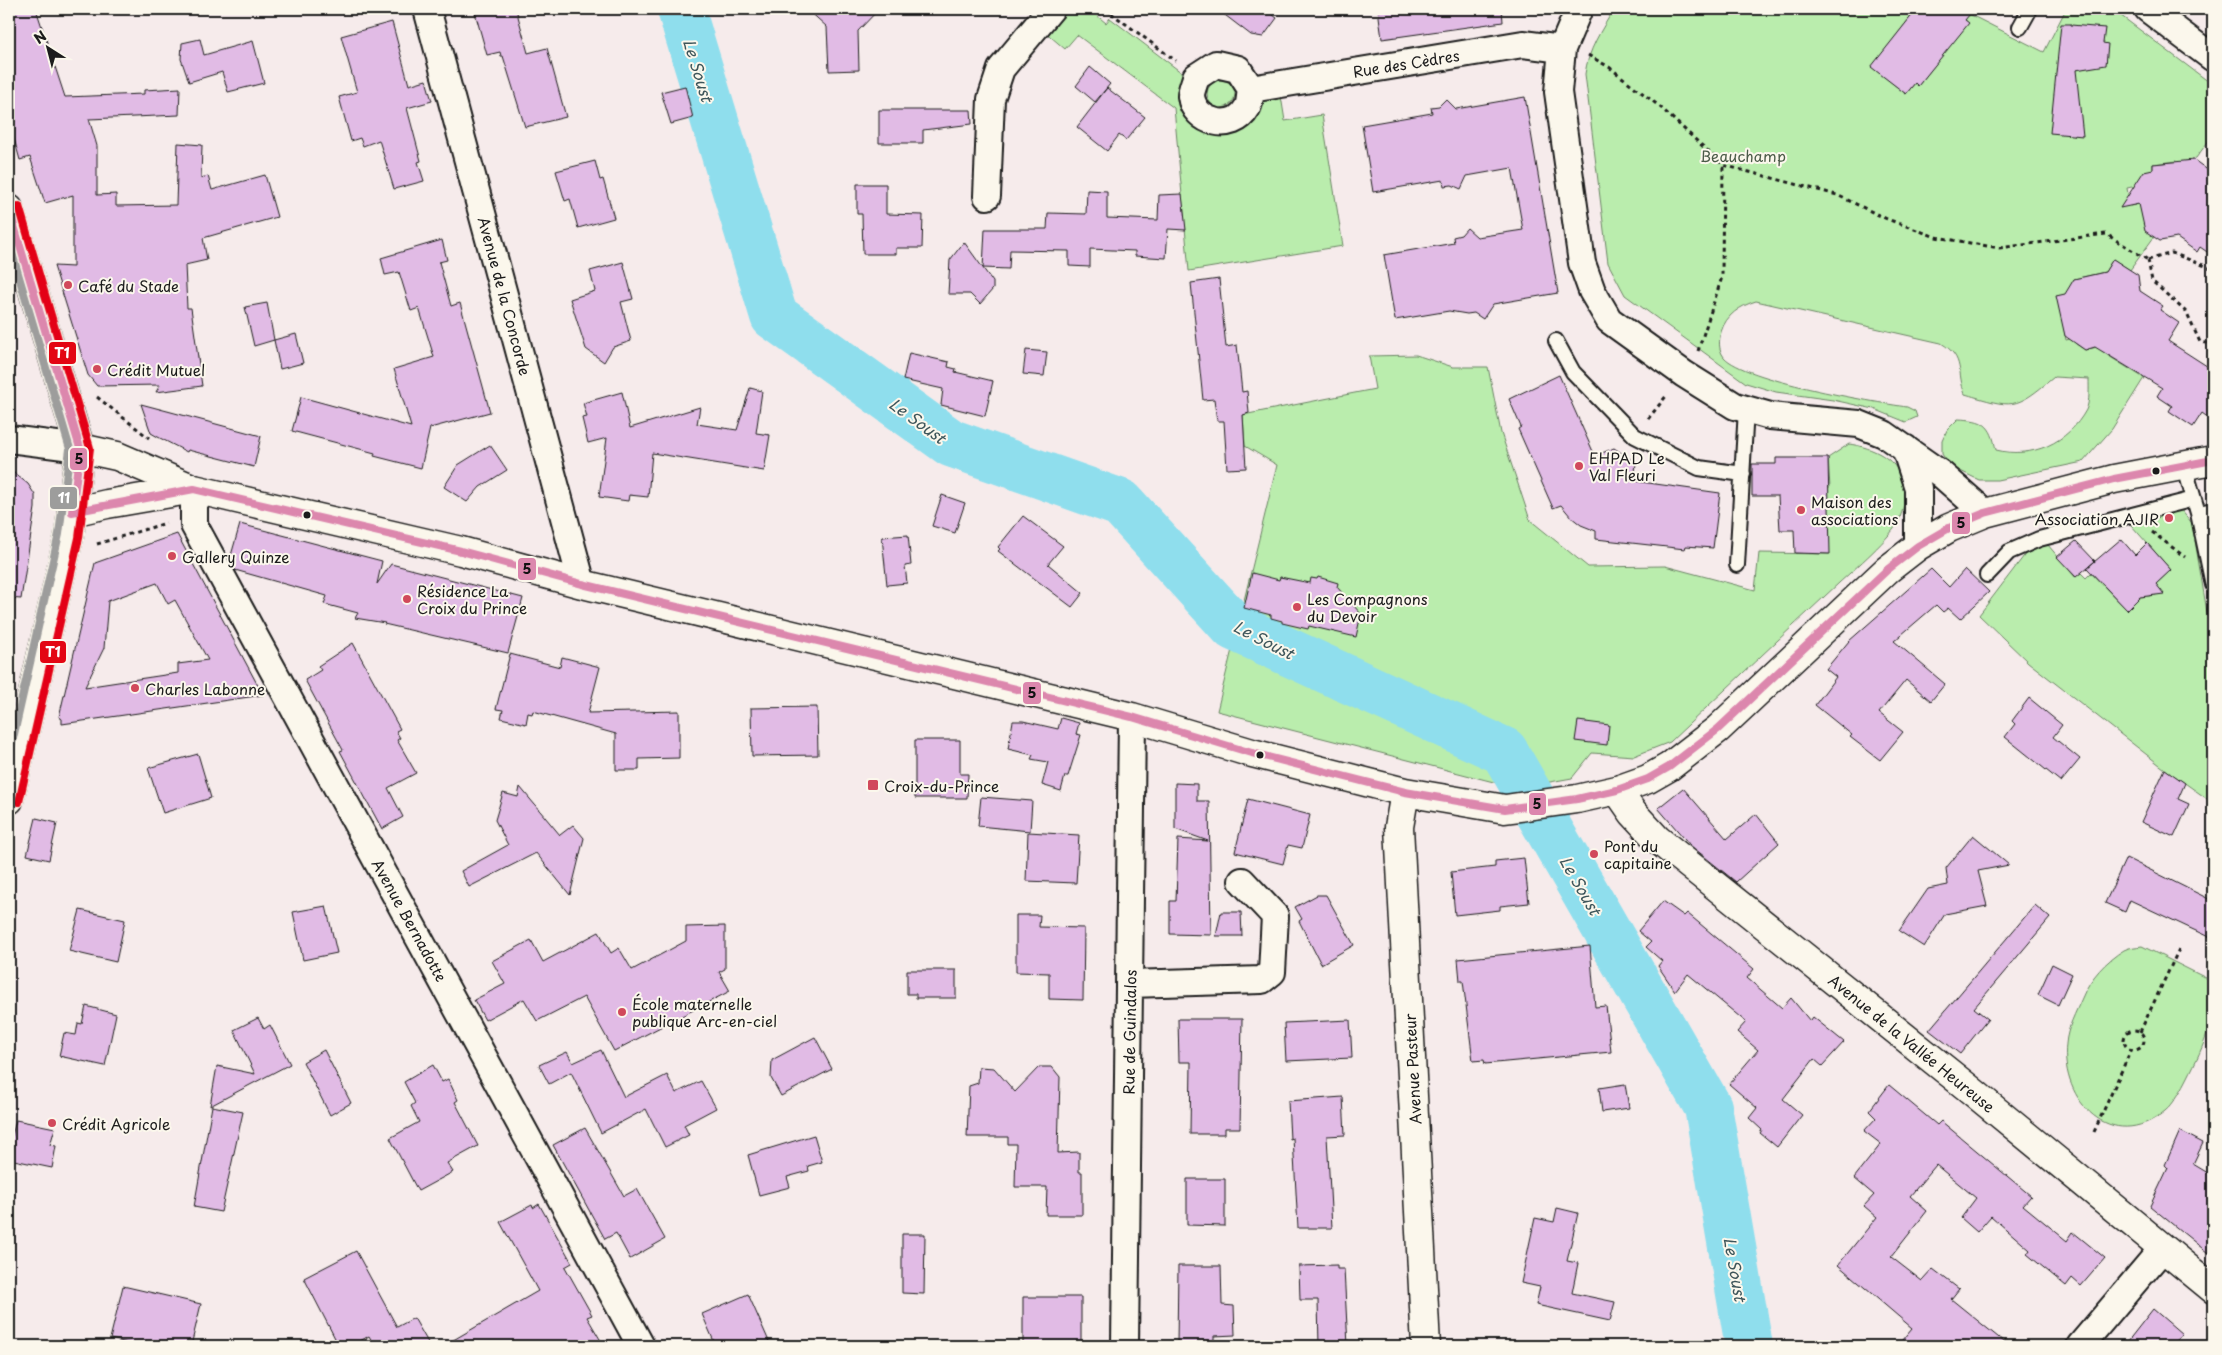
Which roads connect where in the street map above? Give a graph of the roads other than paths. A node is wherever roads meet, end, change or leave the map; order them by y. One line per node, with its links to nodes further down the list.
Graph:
1 (427, 9): 29 (street, Avenue de la Concorde)
2 (1052, 9): 10 (street)
3 (1579, 9): 7 (street)
4 (2030, 9): 6 (lane)
5 (2148, 9): 8 (street)
6 (2020, 28)
7 (1562, 50): 9 (street, Rue des Cèdres); 13 (street)
8 (2213, 58)
9 (1251, 89): 9 (street)
10 (987, 196)
11 (9, 209): 15 (street)
12 (1556, 341): 19 (lane)
13 (1746, 409): 16 (street); 19 (lane)
14 (9, 439): 15 (street)
15 (80, 448): 20 (street); 23 (street)
16 (1905, 448): 24 (street); 25 (street)
17 (2213, 460): 18 (street)
18 (2184, 465): 21 (lane); 24 (street)
19 (1742, 474): 26 (lane)
20 (194, 489): 23 (street); 29 (street); 38 (street, Avenue Bernadotte)
21 (2196, 506): 22 (lane); 27 (lane); 28 (lane)
22 (2213, 510)
23 (72, 512): 33 (street)
24 (1985, 513): 25 (street)
25 (1918, 546): 31 (street)
26 (1737, 564)
27 (1987, 574)
28 (2212, 581)
29 (582, 584): 30 (street)
30 (1132, 717): 32 (street); 35 (street, Rue de Guindalos)
31 (1617, 790): 32 (street); 36 (street, Avenue de la Vallée Heureuse)
32 (1405, 792): 40 (street, Avenue Pasteur)
33 (9, 800)
34 (1242, 881): 35 (street)
35 (1129, 984): 39 (street, Rue de Guindalos)
36 (2163, 1248): 37 (street, Avenue de la Vallée Heureuse); 41 (street)
37 (2213, 1289)
38 (641, 1346)
39 (1125, 1346)
40 (1426, 1346)
41 (2080, 1346)

